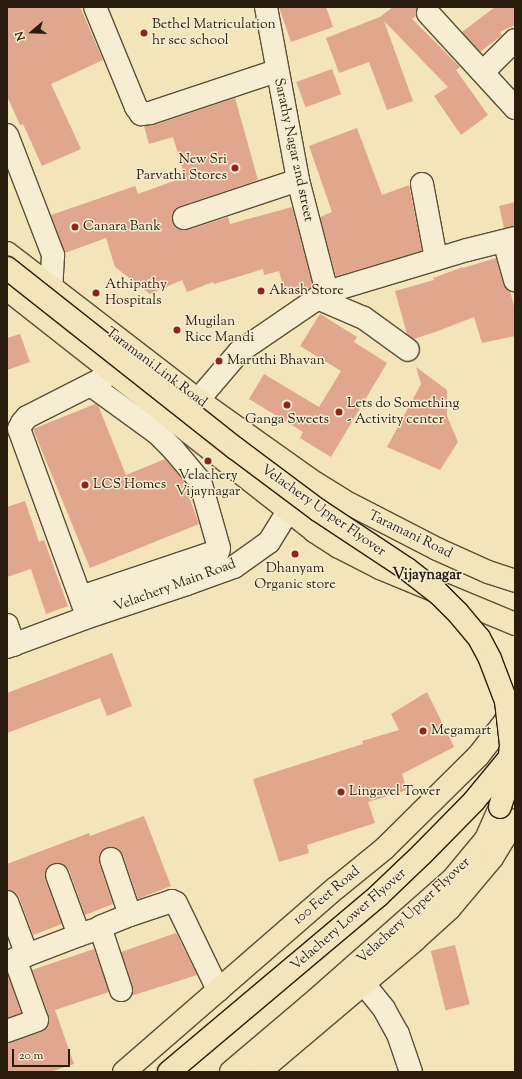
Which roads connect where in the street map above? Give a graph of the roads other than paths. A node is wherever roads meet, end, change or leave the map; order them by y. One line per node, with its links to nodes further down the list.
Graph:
1 (95, 7): 5 (street)
2 (266, 7): 5 (street, Sarathy Nagar 2nd street)
3 (428, 13): 6 (street)
4 (515, 40): 6 (street)
5 (276, 71): 9 (street, Sarathy Nagar 2nd street)
6 (483, 72): 7 (street)
7 (515, 108)
8 (7, 136): 18 (street)
9 (298, 180): 11 (street); 19 (street, Sarathy Nagar 2nd street)
10 (422, 184): 14 (street)
11 (184, 218)
12 (509, 240): 14 (street); 16 (street)
13 (7, 253): 18 (main road, Taramani Link Road)
14 (436, 259): 19 (street)
15 (7, 268): 47 (main road, Velachery Upper Flyover, bridge)
16 (515, 280)
17 (7, 289): 21 (main road, Taramani Link Road)
18 (51, 289): 23 (main road, Taramani Link Road)
19 (322, 295): 20 (street); 23 (street)
20 (408, 350)
21 (114, 373): 22 (street); 25 (main road, Taramani Link Road)
22 (91, 386): 27 (street); 27 (street)
23 (198, 400): 24 (main road, Taramani Link Road)
24 (309, 479): 25 (street, Velachery Main Road); 26 (main road, Taramani Road)
25 (288, 510): 27 (street, Velachery Main Road); 28 (main road)
26 (515, 581)
27 (84, 607): 29 (street, Velachery Main Road)
28 (508, 621)
29 (9, 639)
30 (515, 705): 31 (main road, 100 Feet Road)
31 (494, 735): 32 (street); 43 (main road, 100 Feet Road)
32 (515, 752): 46 (main road, Velachery Lower Flyover, bridge)
33 (515, 820): 41 (main road)
34 (111, 859): 37 (street)
35 (57, 875): 39 (street)
36 (7, 902): 40 (street)
37 (130, 915): 38 (street); 43 (street)
38 (100, 927): 39 (street); 42 (street)
39 (79, 936): 40 (street)
40 (16, 959): 44 (street)
41 (364, 984): 48 (main road); 49 (street)
42 (122, 990)
43 (218, 990): 45 (main road, 100 Feet Road)
44 (7, 1031)
45 (124, 1072)
46 (169, 1072)
47 (231, 1072)
48 (259, 1072)
49 (410, 1072)

